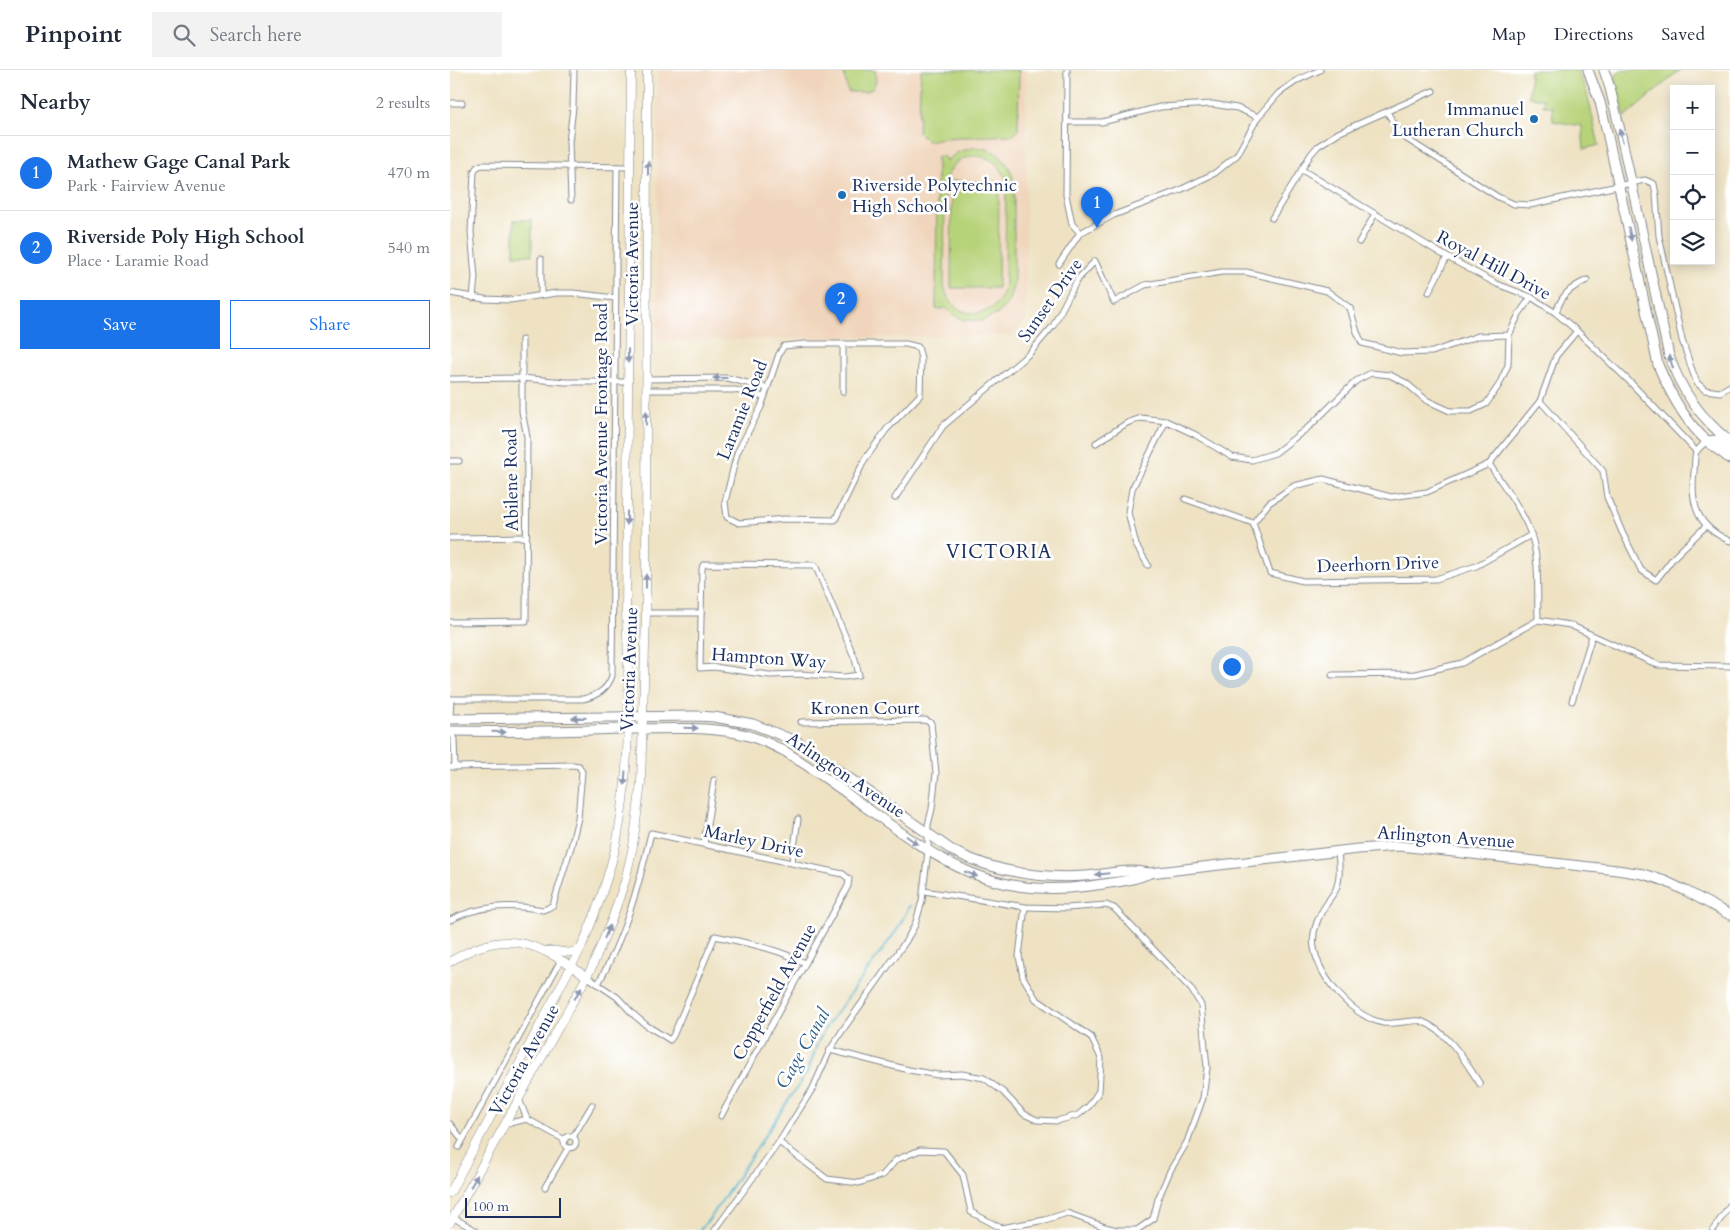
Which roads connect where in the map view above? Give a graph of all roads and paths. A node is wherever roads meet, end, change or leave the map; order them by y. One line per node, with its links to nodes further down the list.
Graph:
1 (574, 70): 16 (street)
2 (630, 70): 15 (main road, Victoria Avenue)
3 (647, 70): 42 (main road, Victoria Avenue, one-way to 3)
4 (1067, 70): 13 (street)
5 (1320, 70): 12 (street)
6 (1588, 70): 19 (main road)
7 (1604, 70): 18 (main road, one-way to 7)
8 (1433, 91): 11 (street)
9 (450, 102): 10 (street)
10 (462, 103)
11 (1387, 112): 17 (street); 19 (street)
12 (1258, 117): 13 (street); 23 (street)
13 (1067, 122): 23 (street)
14 (617, 167): 15 (street); 16 (street); 34 (street, Victoria Avenue Frontage Road)
15 (630, 167): 44 (main road, Victoria Avenue, one-way to 44)
16 (570, 168): 20 (street); 33 (street)
17 (1302, 170): 21 (street, Royal Hill Drive); 22 (street)
18 (1632, 183): 19 (street); 45 (main road, one-way to 18); 46 (street)
19 (1619, 186): 53 (main road, one-way to 53)
20 (570, 200)
21 (1375, 214): 24 (street); 25 (street, Royal Hill Drive)
22 (1272, 218)
23 (1080, 233): 27 (street)
24 (1359, 242)
25 (1448, 257): 29 (street); 32 (street, Royal Hill Drive)
26 (541, 259): 31 (street)
27 (1060, 264)
28 (1586, 280): 35 (street)
29 (1428, 292)
30 (450, 293): 33 (street)
31 (541, 296): 33 (street); 34 (street)
32 (1532, 297): 35 (street, Royal Hill Drive); 37 (street)
33 (473, 298)
34 (615, 298): 43 (street, Victoria Avenue Frontage Road)
35 (1556, 313): 36 (street, Royal Hill Drive)
36 (1576, 331): 51 (street); 57 (street, Royal Hill Drive)
37 (1508, 335): 52 (street); 62 (street, Sunset Drive)
38 (522, 340): 40 (street, Abilene Road)
39 (843, 344): 47 (street, Laramie Road); 49 (street); 50 (street, Laramie Road)
40 (521, 378): 41 (street); 43 (street); 67 (street, Abilene Road)
41 (450, 379)
42 (647, 379): 47 (street, one-way to 42); 48 (main road, Victoria Avenue)
43 (614, 382): 44 (street); 78 (street, Victoria Avenue Frontage Road)
44 (628, 382): 80 (main road, Victoria Avenue, one-way to 80)
45 (1680, 382): 53 (main road); 54 (main road)
46 (1730, 386)
47 (768, 388): 50 (street, Laramie Road)
48 (647, 390): 50 (street); 71 (main road, Victoria Avenue, one-way to 48)
49 (843, 392)
50 (764, 397)
51 (1540, 401): 61 (street); 65 (street)
52 (1166, 421): 55 (street); 70 (street)
53 (1706, 441): 56 (main road); 57 (street); 58 (main road)
54 (1730, 442)
55 (1096, 443)
56 (1730, 449)
57 (1696, 451): 65 (street)
58 (1730, 458)
59 (450, 461): 60 (street)
60 (459, 461)
61 (1489, 464): 64 (street); 66 (street)
62 (895, 498)
63 (1185, 499): 64 (street)
64 (1253, 523): 66 (street, Deerhorn Drive)
65 (1706, 526): 69 (street)
66 (1531, 535): 73 (street)
67 (526, 537): 68 (street); 74 (street, Abilene Road)
68 (450, 538)
69 (1730, 541)
70 (1148, 565)
71 (646, 614): 72 (street); 81 (main road, Victoria Avenue)
72 (701, 614): 72 (street, Hampton Way)
73 (1538, 620): 75 (street); 77 (street)
74 (450, 622)
75 (1592, 636): 76 (street); 79 (street)
76 (1730, 666)
77 (1332, 675)
78 (451, 699): 82 (street)
79 (1572, 701)
80 (627, 717): 81 (main road, Arlington Avenue); 82 (main road, Arlington Avenue, one-way to 82); 84 (main road, Victoria Avenue)
81 (643, 717): 85 (main road, Victoria Avenue); 90 (main road, Arlington Avenue)
82 (450, 718)
83 (801, 722): 90 (street, Kronen Court)
84 (627, 729): 85 (main road, Arlington Avenue); 86 (main road, Arlington Avenue, one-way to 84); 101 (main road, Victoria Avenue, one-way to 101)
85 (642, 729): 92 (main road, Arlington Avenue, one-way to 92); 107 (main road, Victoria Avenue, one-way to 85)
86 (450, 732): 87 (street)
87 (452, 767): 100 (street)
88 (714, 780): 91 (street)
89 (798, 819): 94 (street)
90 (927, 834): 92 (street); 95 (main road, Arlington Avenue, one-way to 90)
91 (704, 844): 94 (street, Marley Drive); 108 (street, Marley Drive)
92 (928, 851): 95 (main road, Arlington Avenue, one-way to 95); 97 (street)
93 (1338, 851): 95 (main road, Arlington Avenue); 99 (main road, Arlington Avenue); 110 (street)
94 (792, 862): 96 (street, Marley Drive)
95 (1150, 873)
96 (849, 879): 105 (street, Copperfield Avenue)
97 (924, 891): 98 (street); 109 (street)
98 (1024, 908): 109 (street); 120 (street)
99 (1730, 915)
100 (450, 920)
101 (581, 948): 102 (main road); 106 (main road, Victoria Avenue)
102 (544, 951): 103 (main road); 104 (main road)
103 (561, 960): 106 (main road); 118 (street)
104 (450, 962)
105 (805, 963): 108 (street); 113 (street, Copperfield Avenue)
106 (572, 967): 107 (main road); 124 (main road, Victoria Avenue)
107 (586, 976): 108 (street); 111 (main road, Victoria Avenue, one-way to 107)
108 (598, 984)
109 (830, 1050): 120 (street)
110 (1480, 1084)
111 (519, 1099): 114 (street); 115 (main road, Victoria Avenue)
112 (592, 1105): 117 (street)
113 (721, 1116)
114 (527, 1119): 115 (street); 119 (street)
115 (507, 1122): 126 (main road, Victoria Avenue, one-way to 115)
116 (450, 1124): 118 (street)
117 (573, 1137): 119 (street); 122 (street)
118 (462, 1139): 121 (street)
119 (565, 1140): 122 (street)
120 (779, 1142): 128 (street)
121 (459, 1147)
122 (568, 1148): 123 (street)
123 (545, 1187)
124 (450, 1194)
125 (1730, 1205): 129 (street)
126 (451, 1219): 127 (street)
127 (475, 1230)
128 (715, 1230)
129 (1713, 1230)

